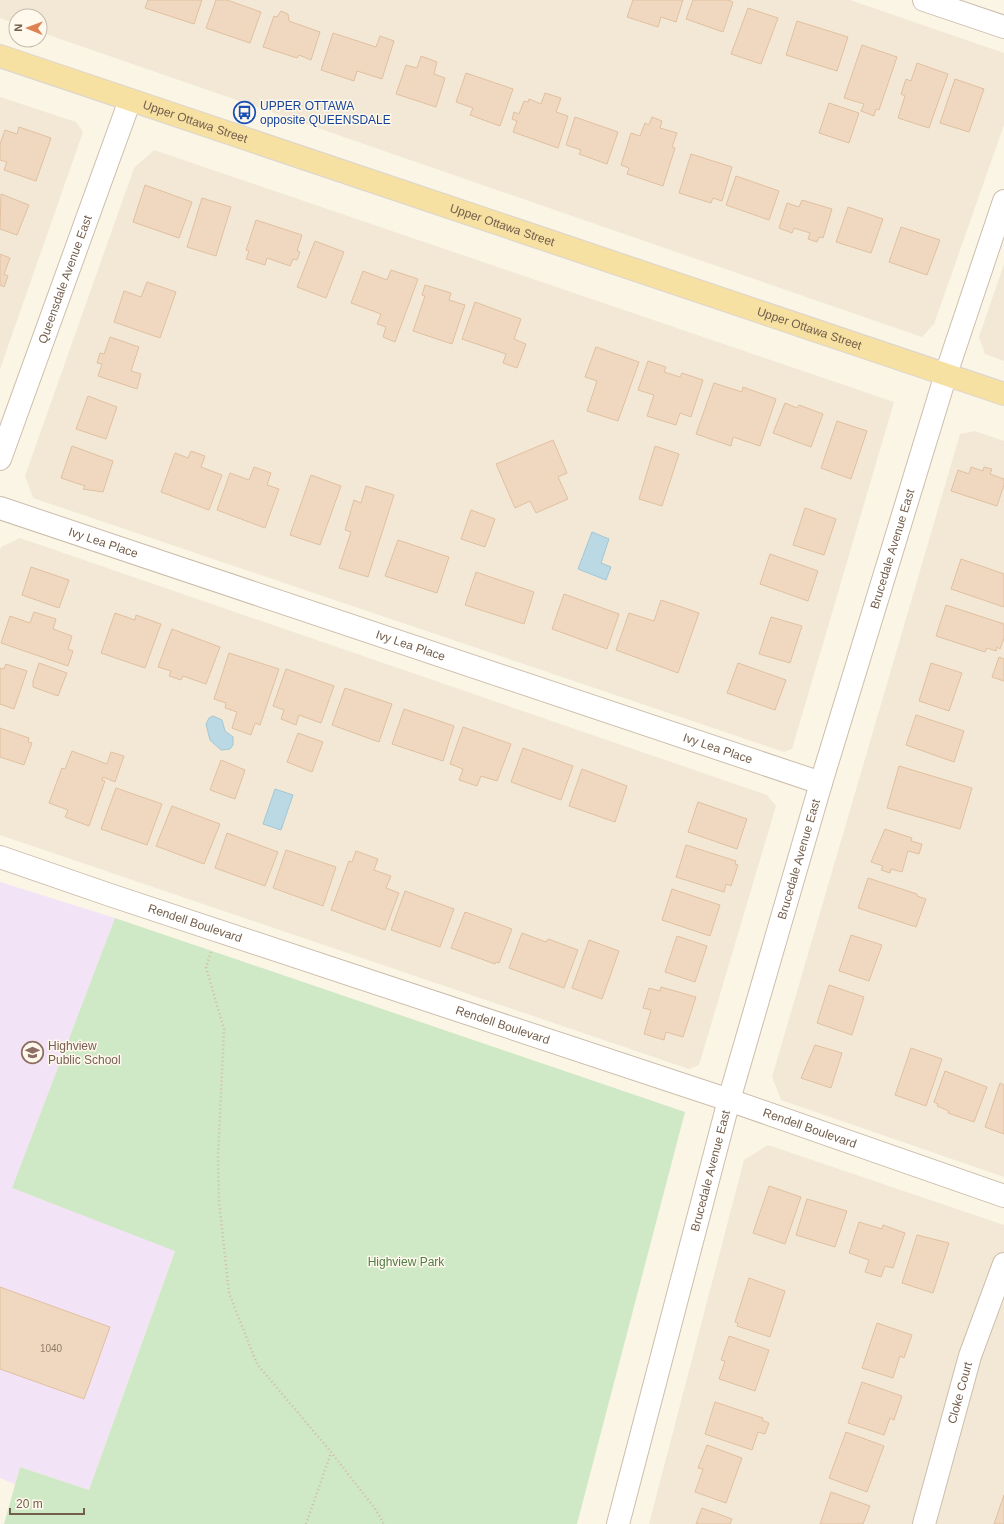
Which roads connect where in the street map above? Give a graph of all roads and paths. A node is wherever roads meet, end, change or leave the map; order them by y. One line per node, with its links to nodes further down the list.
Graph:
1 (924, 0): 2 (street)
2 (1004, 27)
3 (0, 56): 4 (main road, Upper Ottawa Street)
4 (130, 100): 6 (main road, Upper Ottawa Street); 8 (street, Queensdale Avenue East)
5 (1004, 201): 6 (street, Brucedale Avenue East)
6 (946, 374): 7 (main road, Upper Ottawa Street); 10 (street, Brucedale Avenue East)
7 (1004, 394)
8 (0, 459)
9 (0, 508): 10 (street, Ivy Lea Place)
10 (821, 783): 13 (street, Brucedale Avenue East)
11 (0, 857): 12 (street, Rendell Boulevard)
12 (219, 931): 13 (street, Rendell Boulevard); 16 (path)
13 (729, 1100): 14 (street, Rendell Boulevard); 19 (street, Brucedale Avenue East)
14 (1004, 1196)
15 (1004, 1264): 20 (street, Cloke Court)
16 (331, 1452): 17 (path); 18 (path)
17 (306, 1524)
18 (384, 1524)
19 (618, 1524)
20 (924, 1524)

